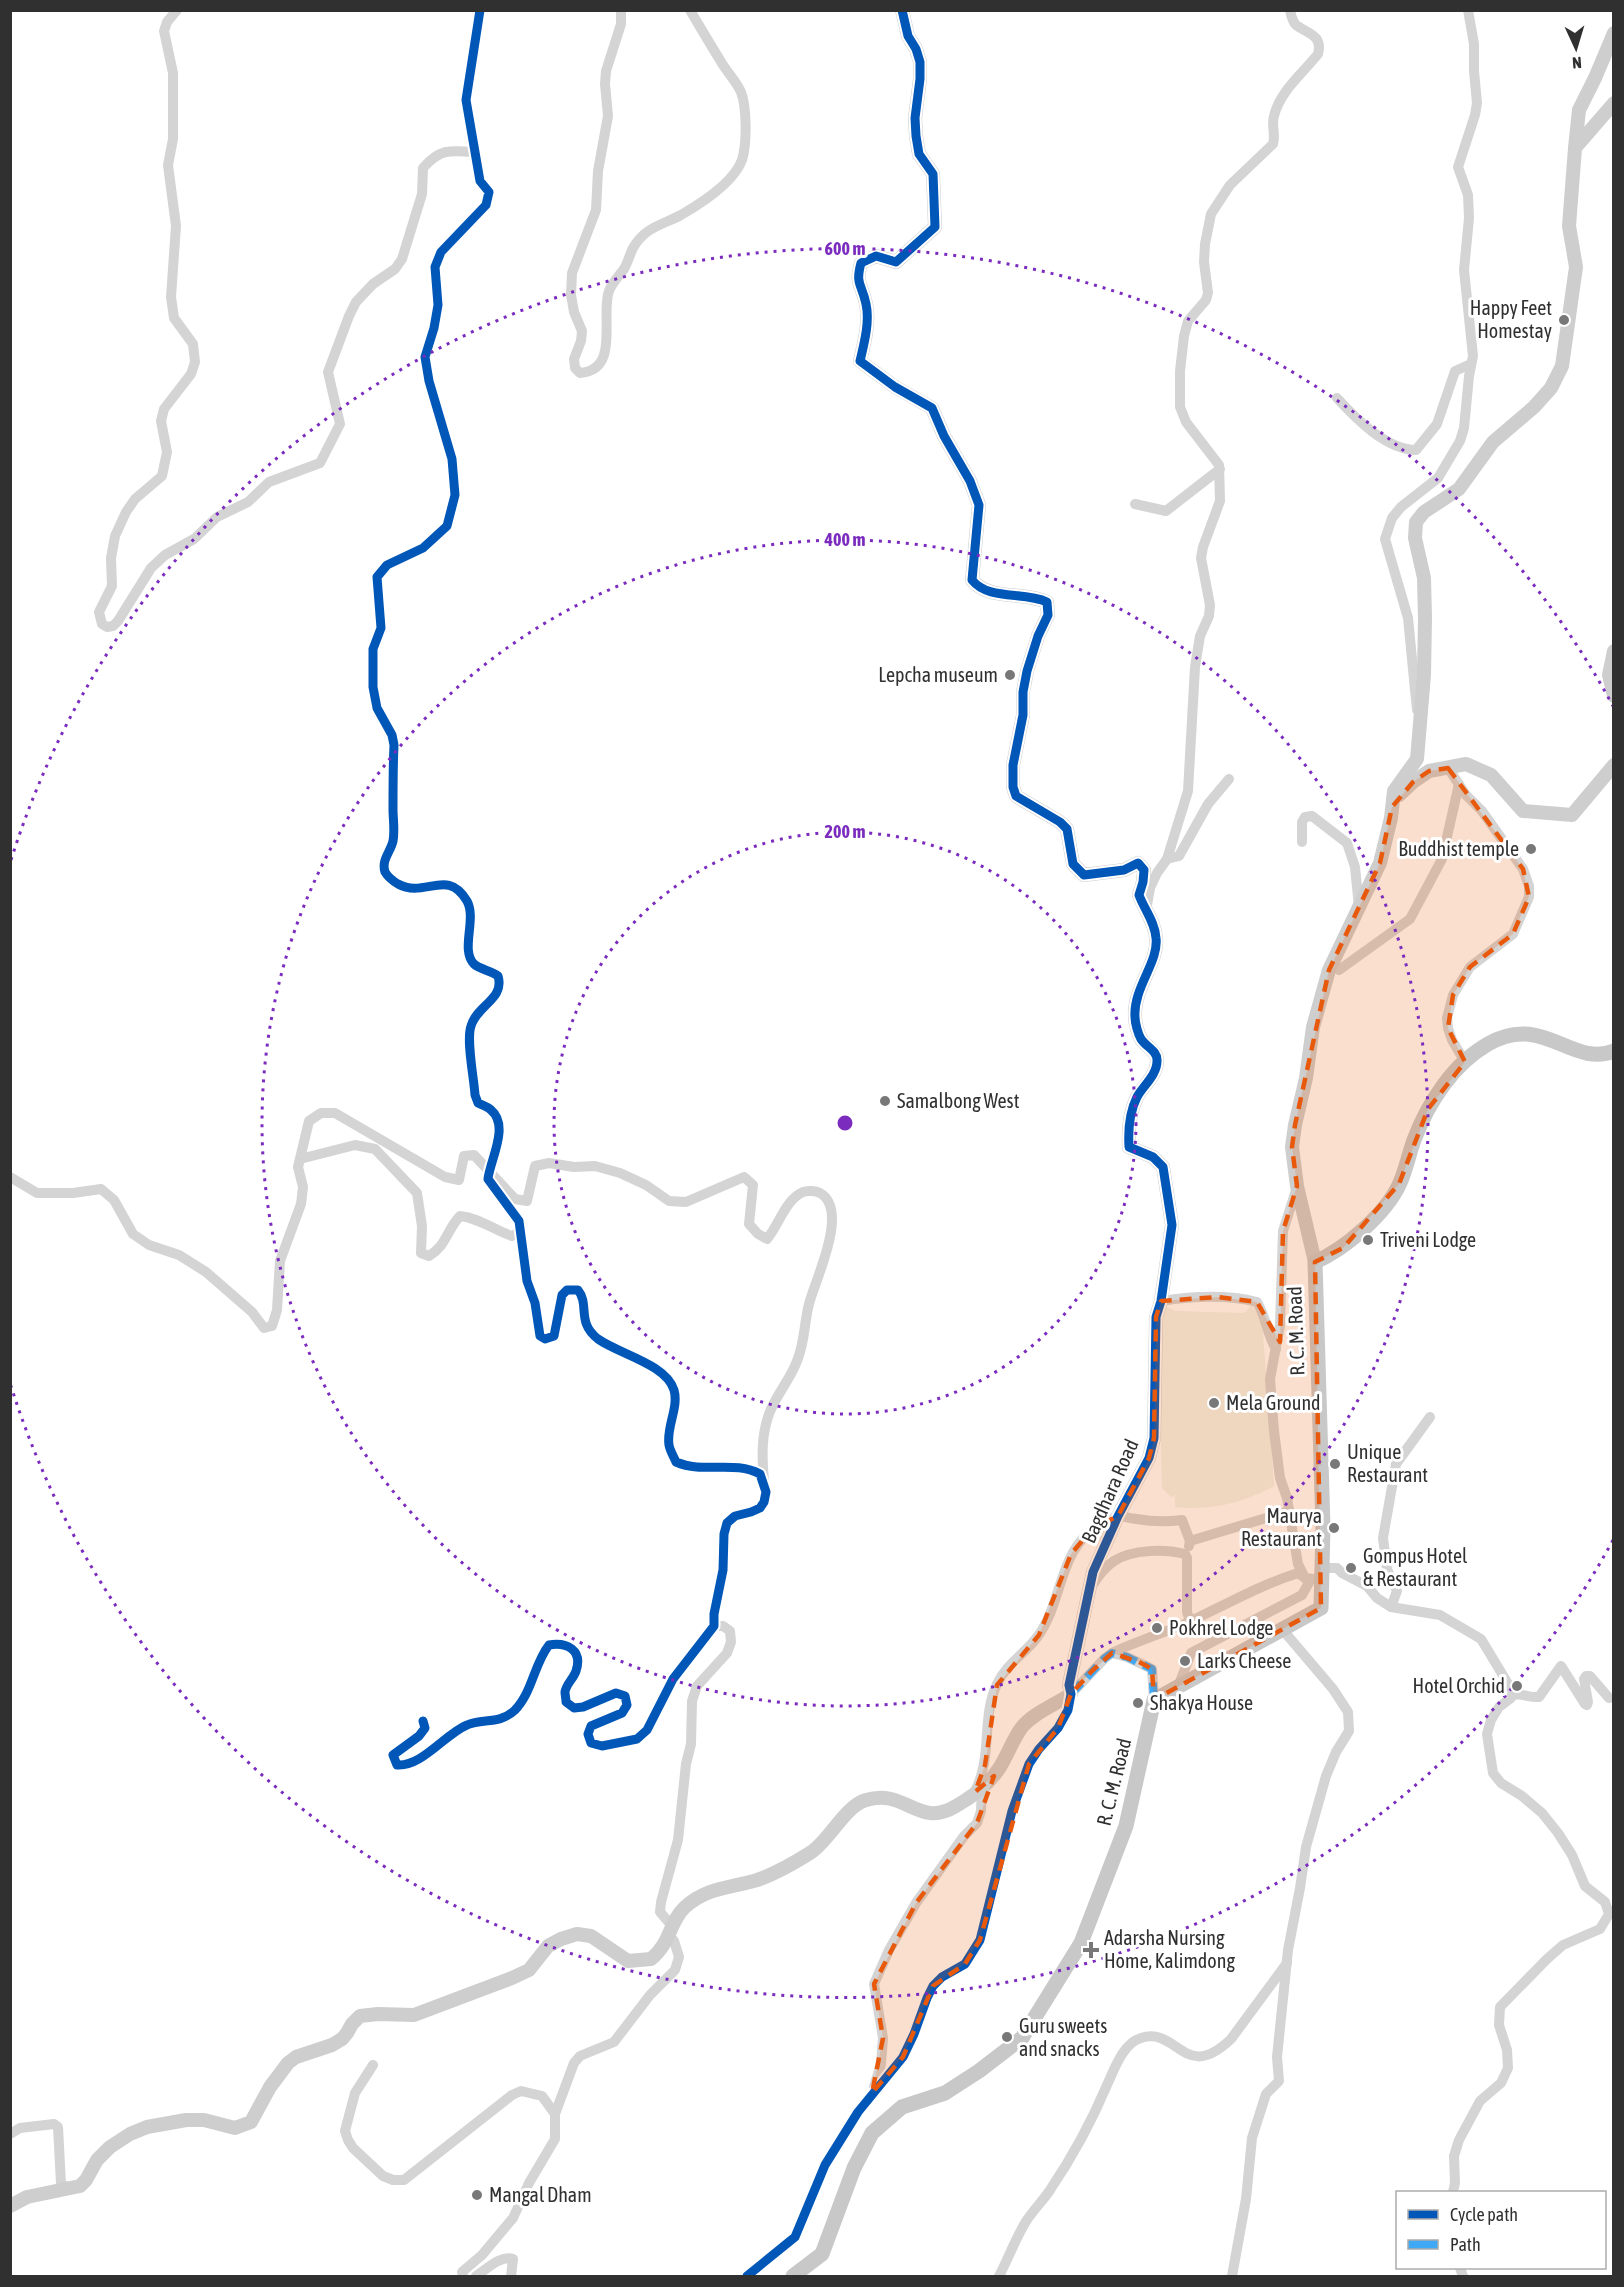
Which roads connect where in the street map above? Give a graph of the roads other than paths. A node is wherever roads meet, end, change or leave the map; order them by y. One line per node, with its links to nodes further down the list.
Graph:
1 (177, 10): 11 (street)
2 (480, 10): 11 (street)
3 (621, 10): 4 (street)
4 (690, 10)
5 (902, 10): 27 (street)
6 (1290, 10): 14 (street)
7 (1468, 12): 12 (street)
8 (1614, 33): 10 (street)
9 (1614, 103): 10 (street)
10 (1575, 148): 18 (street)
11 (474, 152): 32 (street)
12 (1471, 364): 13 (street); 18 (street)
13 (1337, 398)
14 (1220, 469): 15 (street); 25 (street)
15 (1135, 504)
16 (1614, 651): 17 (street)
17 (1614, 696)
18 (1420, 734): 23 (street)
19 (1614, 765): 20 (street)
20 (1448, 768): 22 (street); 23 (street)
21 (1229, 779): 25 (street)
22 (1459, 784): 28 (street); 30 (street)
23 (1392, 807): 26 (street)
24 (1302, 842): 26 (street)
25 (1167, 859): 27 (street)
26 (1359, 907): 34 (street)
27 (1146, 912): 37 (street, Bagdhara Road)
28 (1339, 970)
29 (1614, 1051): 30 (main road)
30 (1465, 1062): 36 (main road)
31 (300, 1159): 32 (street); 33 (street); 35 (street)
32 (489, 1171): 35 (street); 40 (street)
33 (10, 1177)
34 (1297, 1186): 36 (street); 38 (street)
35 (521, 1231): 40 (street)
36 (1315, 1262): 45 (main road, R. C. M. Road)
37 (1161, 1300): 38 (street); 42 (street, Bagdhara Road)
38 (1276, 1349): 41 (street)
39 (1430, 1417): 47 (street)
40 (764, 1481): 49 (street)
41 (1289, 1511): 43 (street); 45 (street)
42 (1118, 1516): 43 (street); 46 (street, Bagdhara Road); 58 (street)
43 (1190, 1541): 44 (street)
44 (1187, 1558): 46 (street); 48 (street)
45 (1315, 1577): 47 (street); 48 (street); 50 (main road, R. C. M. Road); 52 (street)
46 (1088, 1591): 53 (street, Bagdhara Road)
47 (1391, 1607): 54 (street)
48 (1190, 1621): 51 (street)
49 (714, 1626): 57 (street); 59 (street)
50 (1282, 1629): 52 (main road, R. C. M. Road); 60 (street)
51 (1112, 1653): 53 (street); 56 (street)
52 (1178, 1687): 56 (main road, R. C. M. Road)
53 (1071, 1694): 58 (street); 62 (street)
54 (1513, 1695): 55 (street); 66 (street)
55 (1609, 1698)
56 (1154, 1700): 72 (main road, R. C. M. Road)
57 (423, 1721)
58 (979, 1789): 59 (street); 62 (street)
59 (671, 1930): 63 (street); 65 (street)
60 (1287, 1963): 73 (street); 74 (street)
61 (373, 2065): 63 (street)
62 (872, 2093): 71 (street)
63 (555, 2114): 68 (street)
64 (10, 2134): 65 (street)
65 (70, 2188): 67 (street)
66 (1453, 2191)
67 (10, 2206)
68 (463, 2277)
69 (476, 2277): 70 (street)
70 (511, 2277)
71 (747, 2277)
72 (793, 2277)
73 (999, 2277)
74 (1232, 2277)

